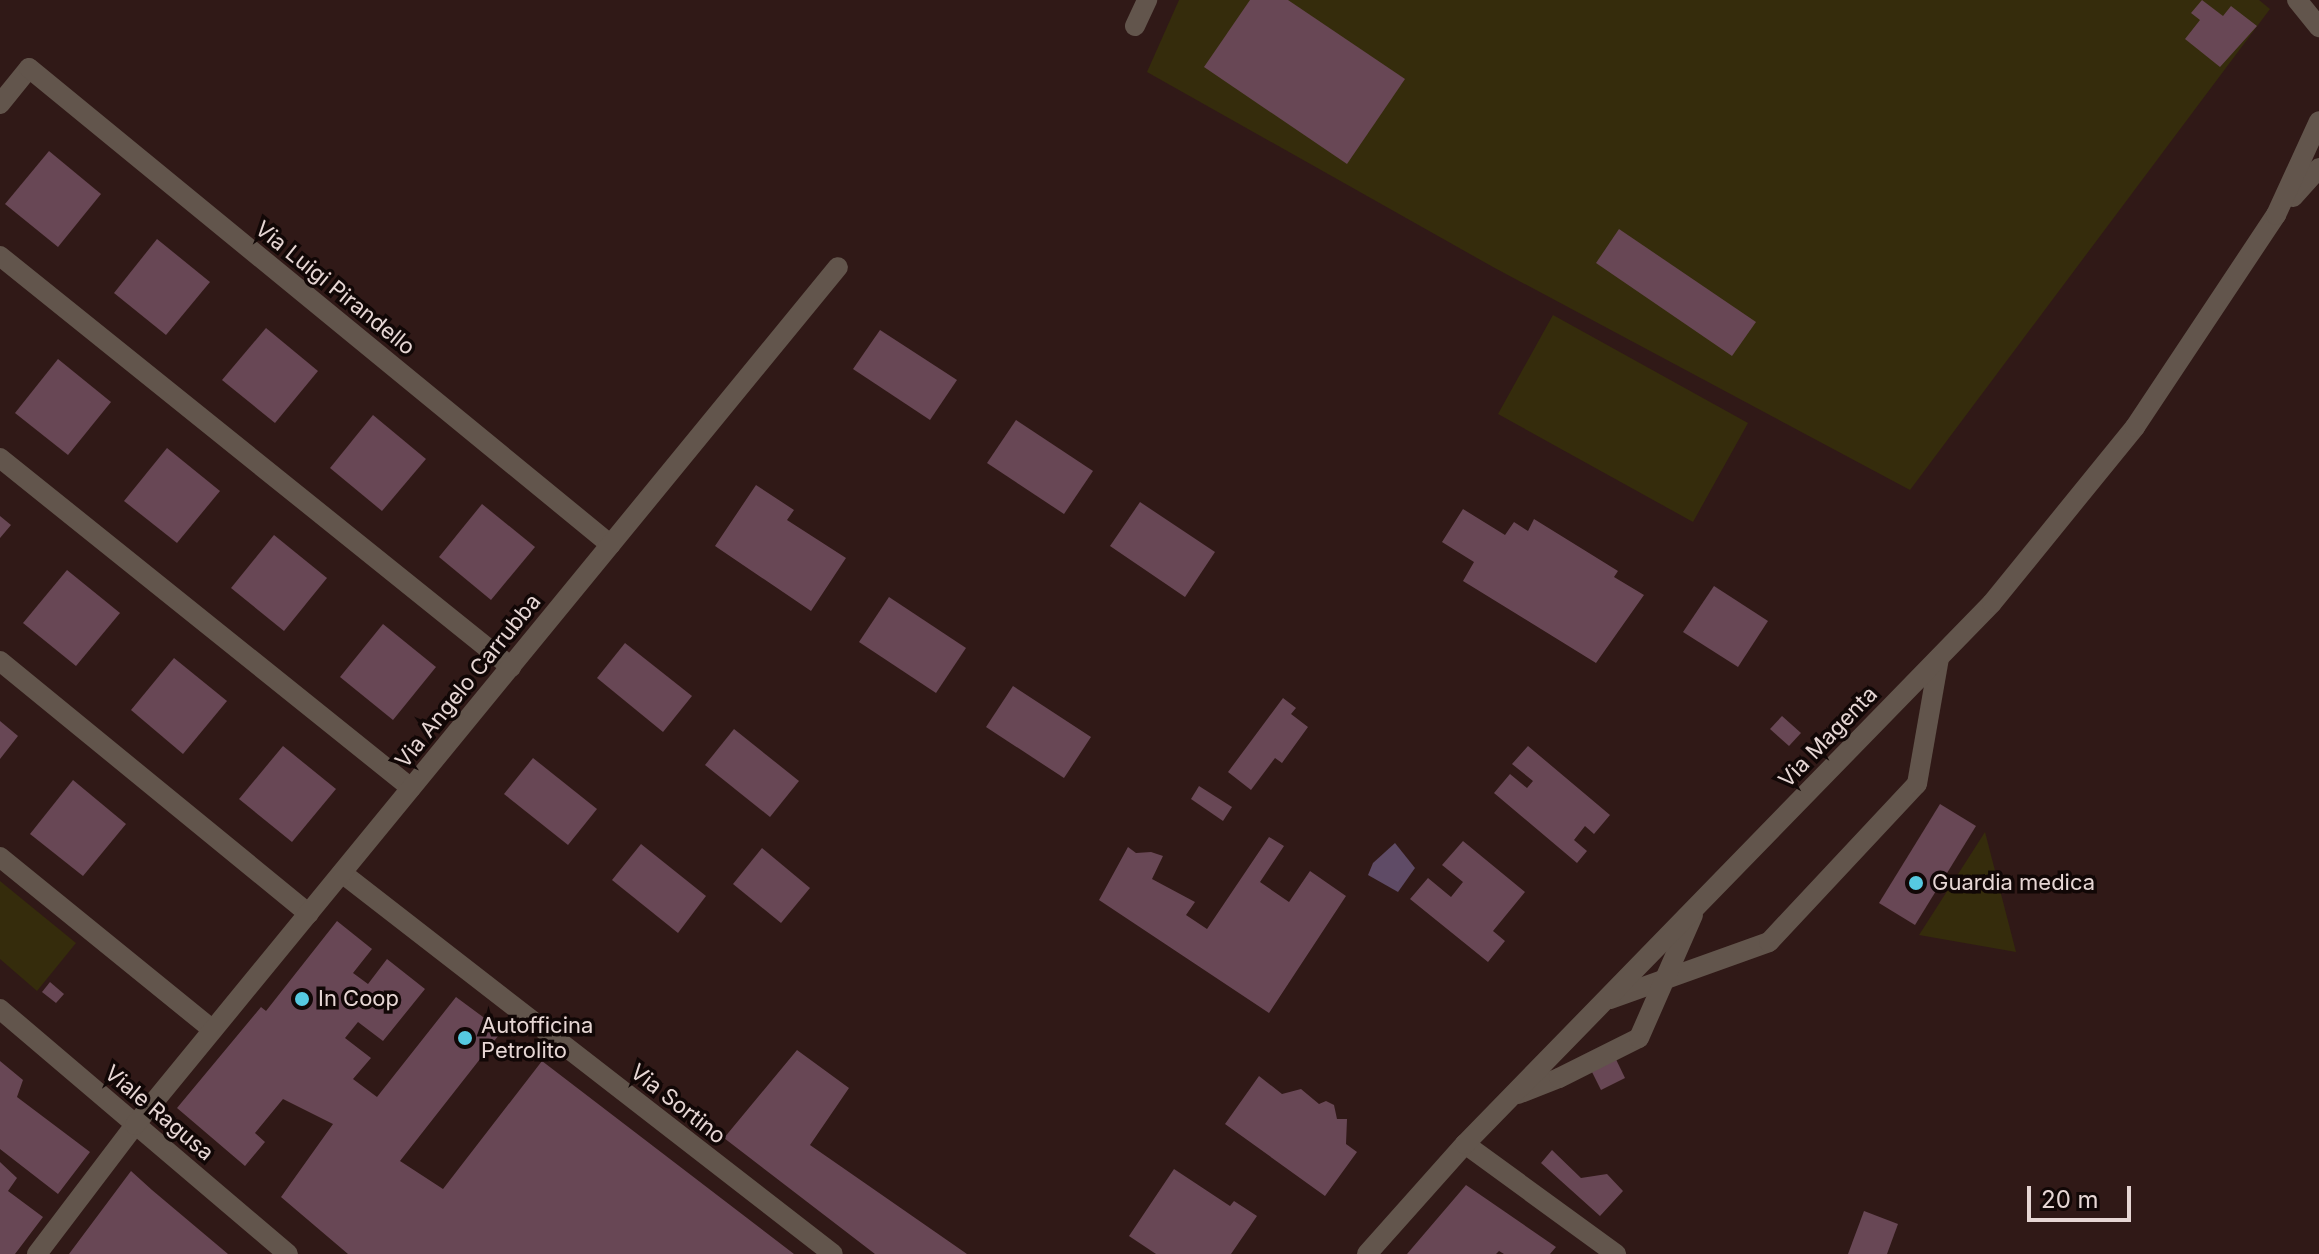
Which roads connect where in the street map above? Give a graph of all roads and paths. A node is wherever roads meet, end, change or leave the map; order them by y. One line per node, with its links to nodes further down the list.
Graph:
1 (1147, 0): 3 (street)
2 (2297, 0): 4 (street)
3 (1135, 26)
4 (2319, 27)
5 (0, 104): 12 (street, Via Luigi Pirandello)
6 (2319, 121): 8 (street)
7 (2319, 168): 8 (street)
8 (2276, 215): 13 (street, Via Magenta)
9 (0, 256): 15 (street)
10 (838, 267): 12 (street, Via Angelo Carrubba)
11 (0, 458): 16 (street)
12 (611, 545): 15 (street, Via Angelo Carrubba)
13 (1939, 658): 19 (street, Via Magenta); 21 (street)
14 (0, 661): 20 (street)
15 (511, 667): 16 (street, Via Angelo Carrubba)
16 (411, 788): 18 (street, Via Angelo Carrubba)
17 (0, 857): 24 (street)
18 (342, 873): 20 (street, Via Angelo Carrubba); 30 (street, Via Sortino)
19 (1699, 902): 21 (street); 22 (street, Via Magenta)
20 (309, 914): 24 (street, Via Angelo Carrubba)
21 (1665, 978): 22 (street); 25 (street)
22 (1602, 1002): 25 (street, Via Magenta)
23 (0, 1009): 26 (street, Viale Ragusa)
24 (213, 1030): 26 (street, Via Angelo Carrubba)
25 (1510, 1097): 27 (street, Via Magenta)
26 (135, 1125): 28 (street, Via Angelo Carrubba); 29 (street, Viale Ragusa)
27 (1465, 1144): 31 (street, Via Magenta); 32 (street)
28 (37, 1254)
29 (288, 1254)
30 (833, 1254)
31 (1367, 1254)
32 (1616, 1254)

